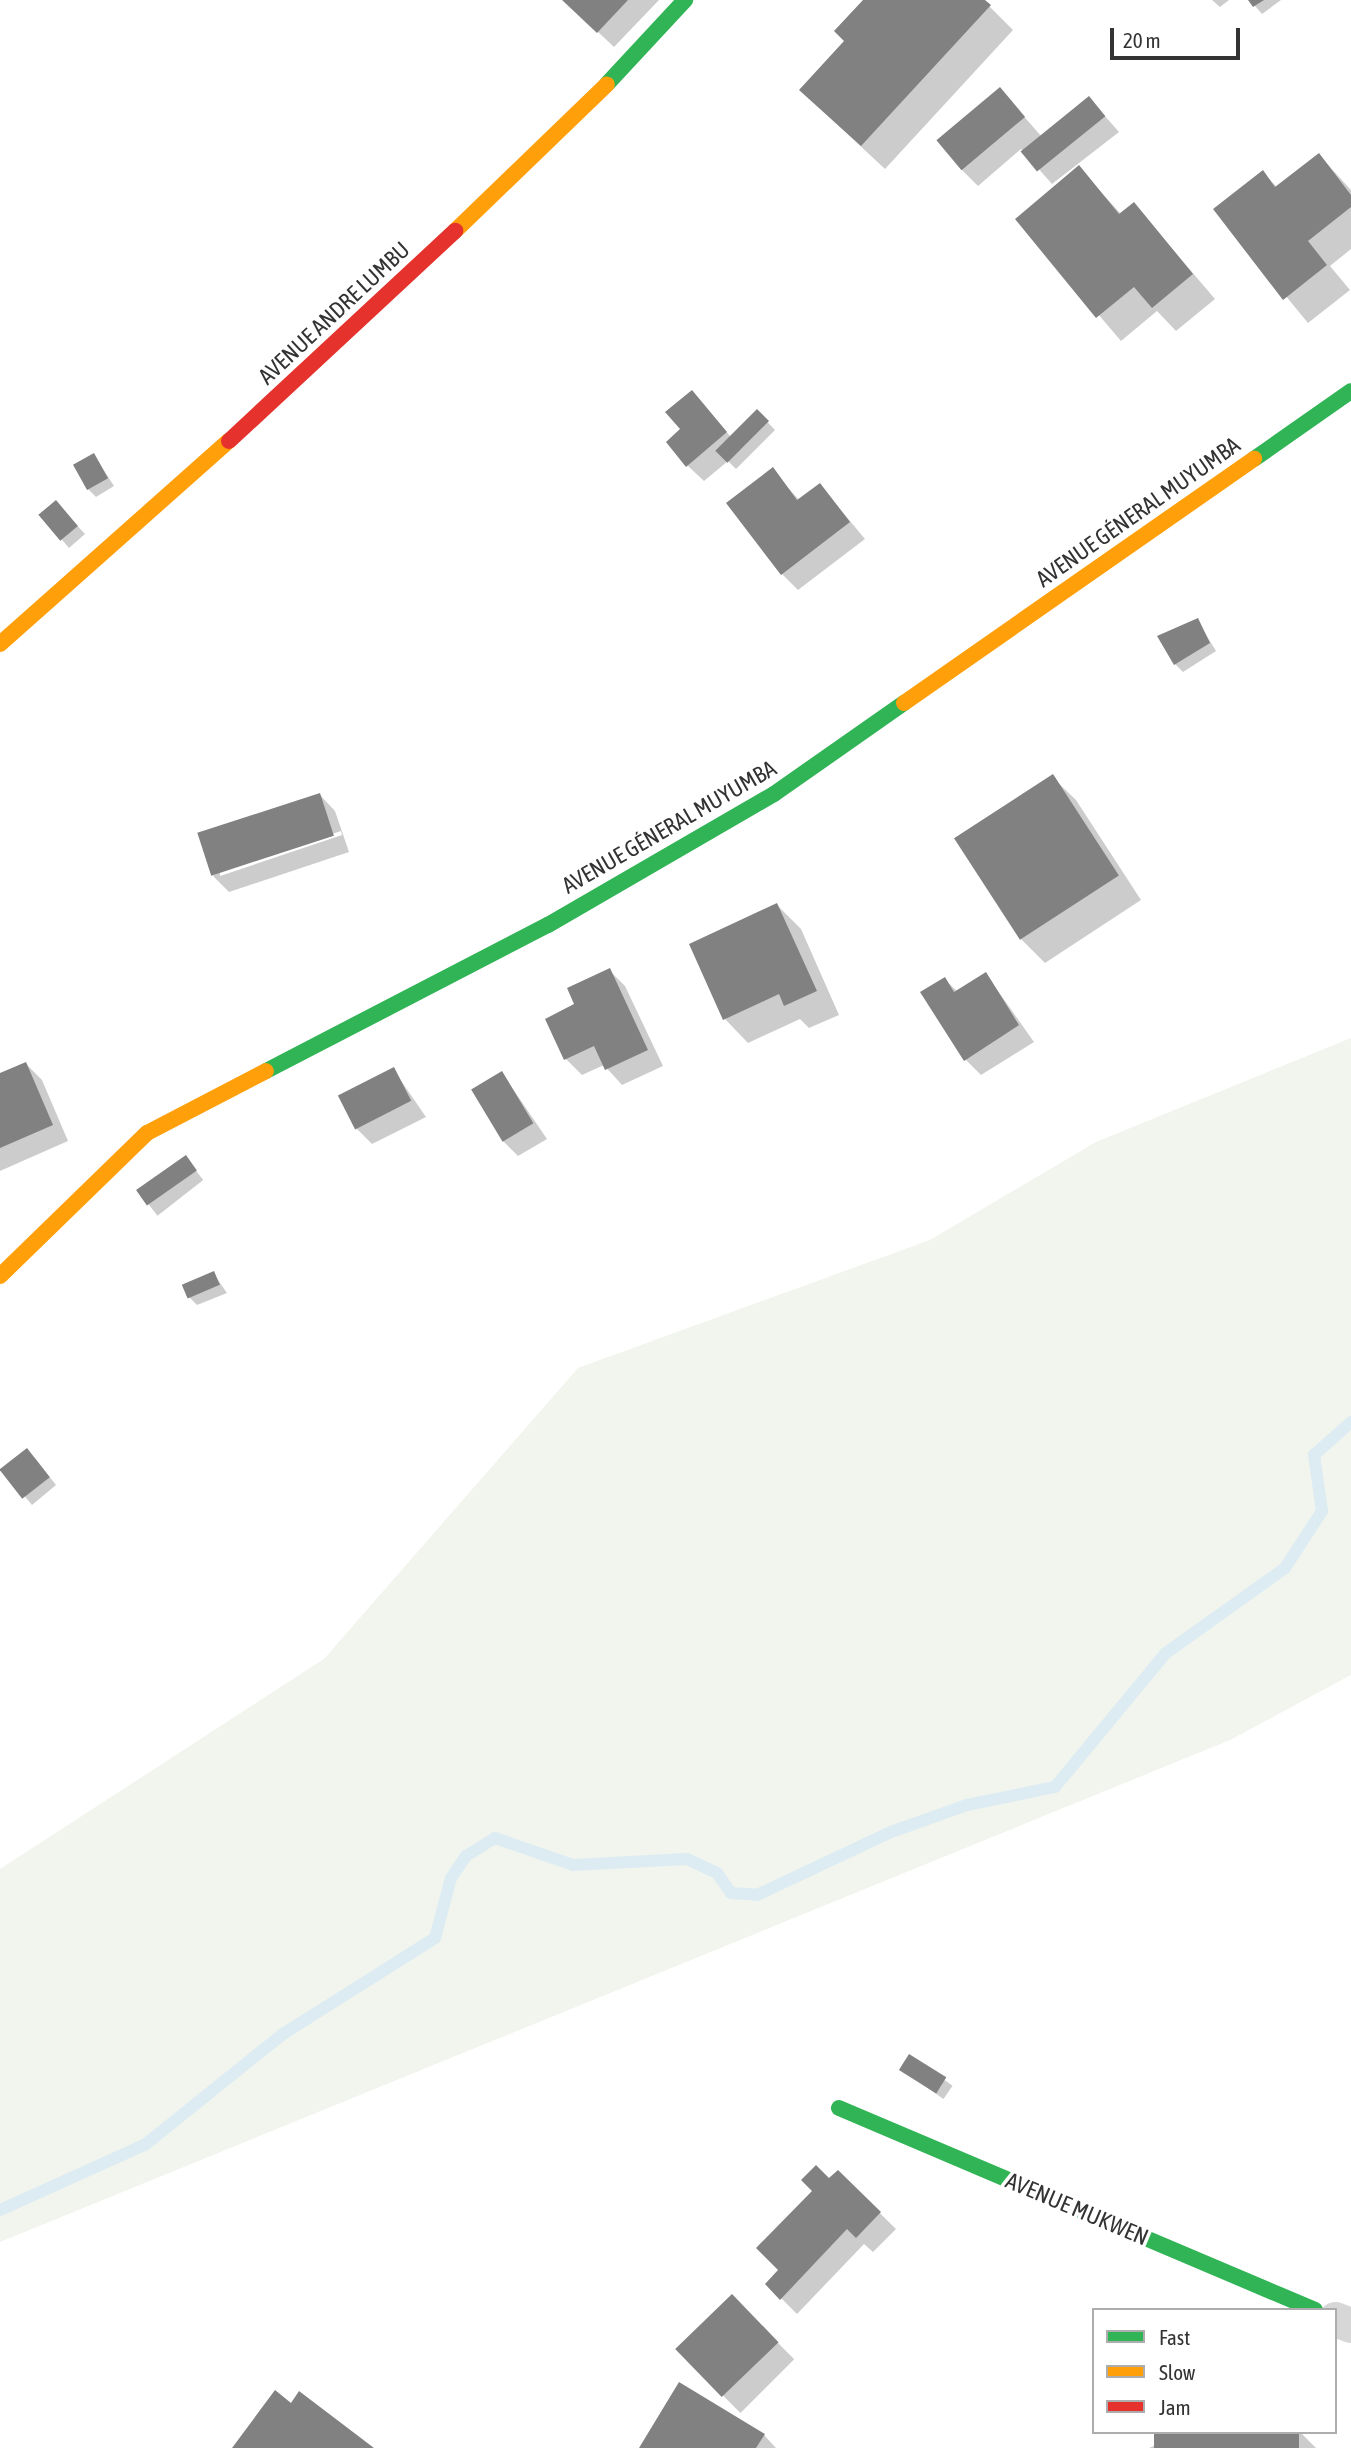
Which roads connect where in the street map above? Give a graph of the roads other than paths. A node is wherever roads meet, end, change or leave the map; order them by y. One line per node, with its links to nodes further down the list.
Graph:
1 (685, 0): 3 (street, AVENUE ANDRE LUMBU)
2 (1351, 391): 4 (street, AVENUE GÉNERAL MUYUMBA)
3 (0, 644)
4 (0, 1276)
5 (839, 2108): 6 (street, AVENUE MUKWEN)
6 (1310, 2308)

